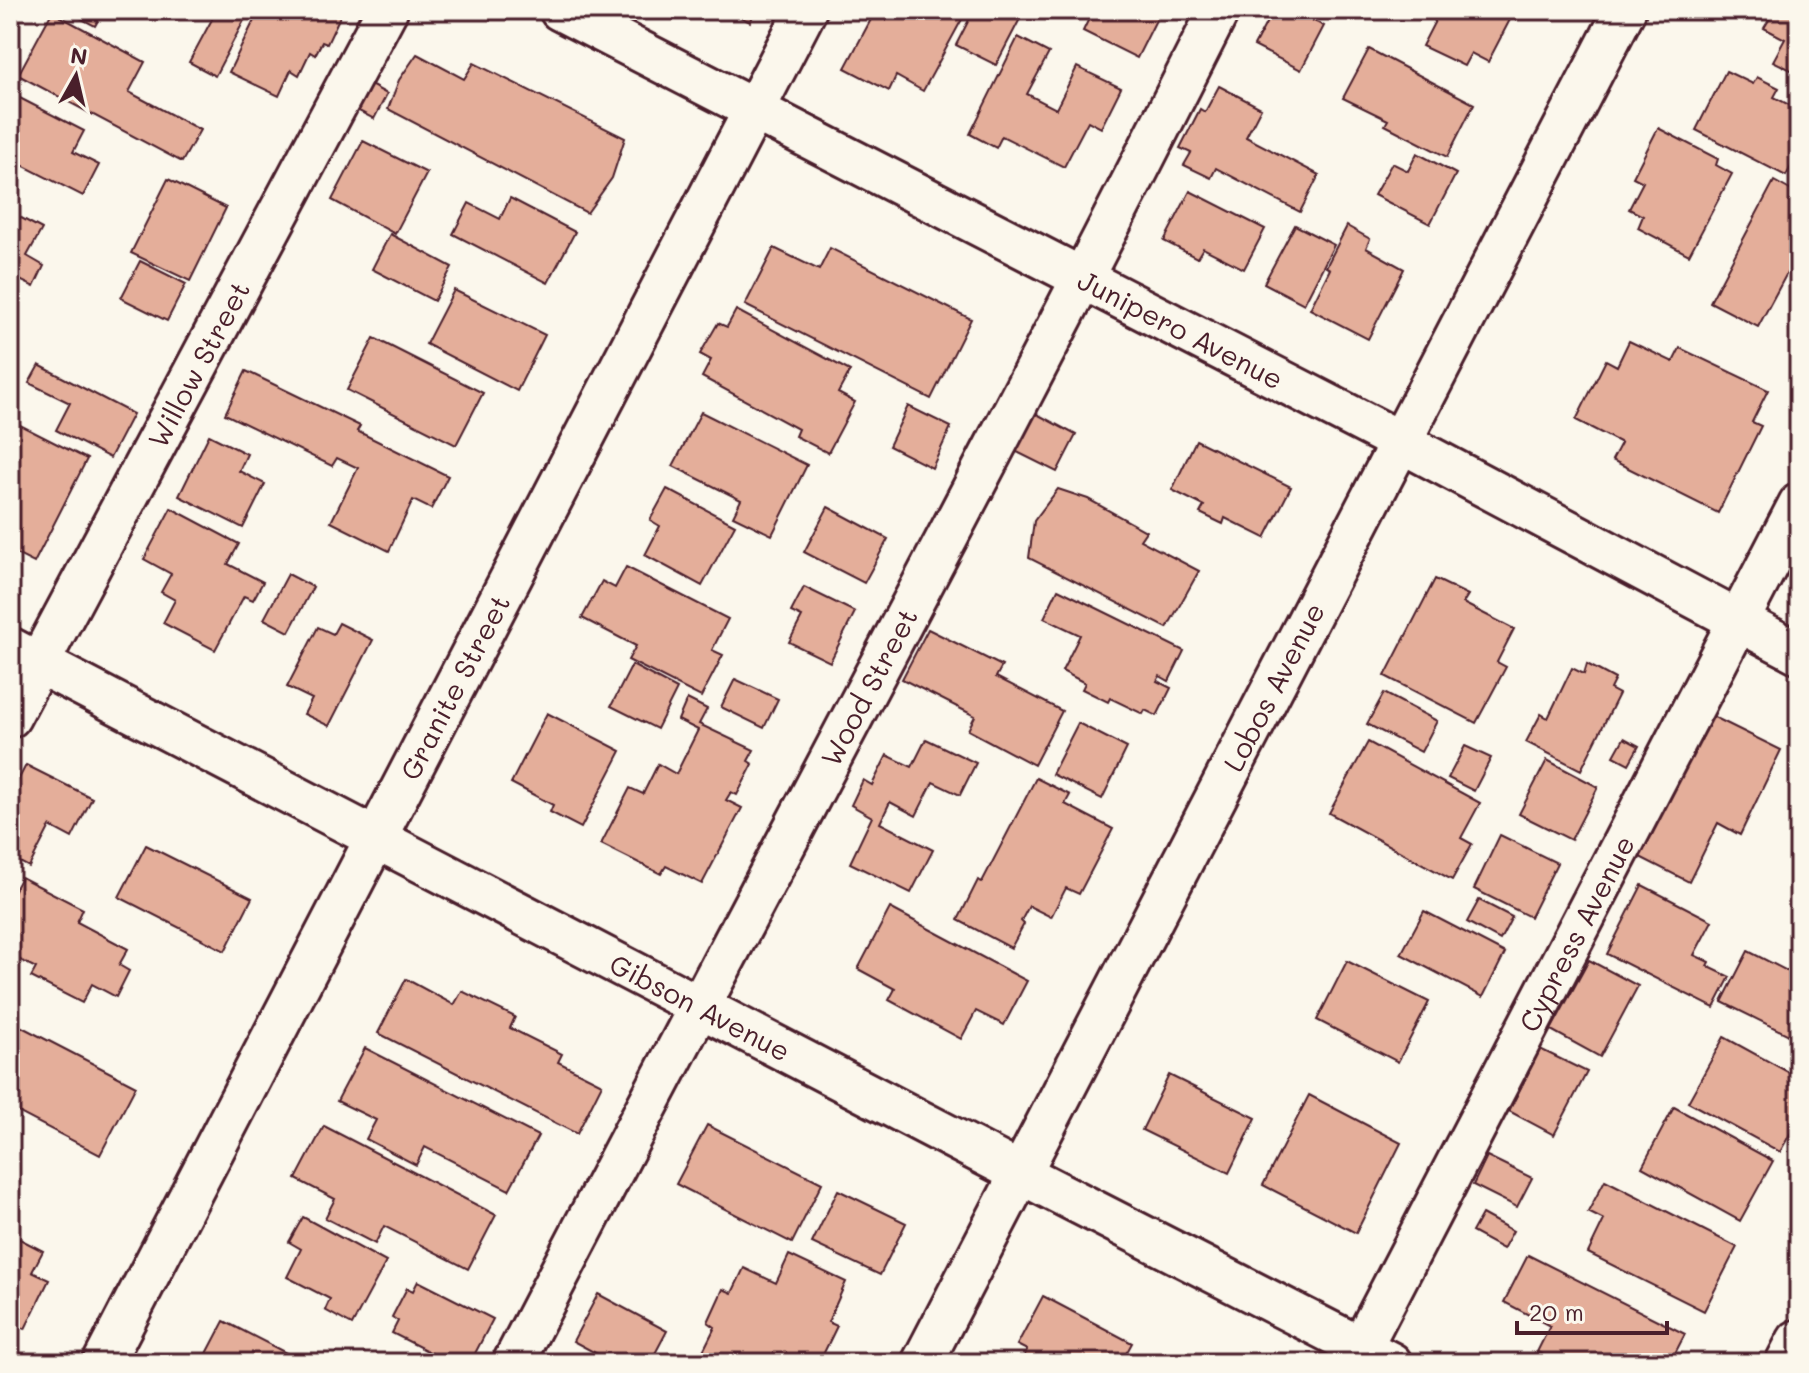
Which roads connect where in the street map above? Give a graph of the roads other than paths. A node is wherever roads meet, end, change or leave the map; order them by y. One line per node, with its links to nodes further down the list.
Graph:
1 (387, 10): 12 (street, Willow Street)
2 (560, 10): 6 (street, Junipero Avenue)
3 (806, 10): 6 (street, Granite Street)
4 (1219, 10): 7 (street, Wood Street)
5 (1625, 10): 8 (street, Lobos Avenue)
6 (754, 108): 7 (street, Junipero Avenue); 14 (street, Granite Street)
7 (1084, 279): 8 (street, Junipero Avenue); 15 (street, Wood Street)
8 (1401, 442): 10 (street, Junipero Avenue); 16 (street, Lobos Avenue)
9 (1799, 504): 10 (street, Cypress Avenue)
10 (1737, 621): 11 (street, Junipero Avenue); 18 (street, Cypress Avenue)
11 (1799, 653)
12 (24, 655): 13 (street, Willow Street); 14 (street, Gibson Avenue)
13 (10, 717)
14 (376, 838): 15 (street, Gibson Avenue); 19 (street, Granite Street)
15 (698, 1006): 16 (street, Gibson Avenue); 20 (street, Wood Street)
16 (1020, 1173): 18 (street, Gibson Avenue); 21 (street, Lobos Avenue)
17 (1799, 1342): 22 (street)
18 (1369, 1358)
19 (103, 1363)
20 (513, 1363)
21 (922, 1363)
22 (1788, 1363)

